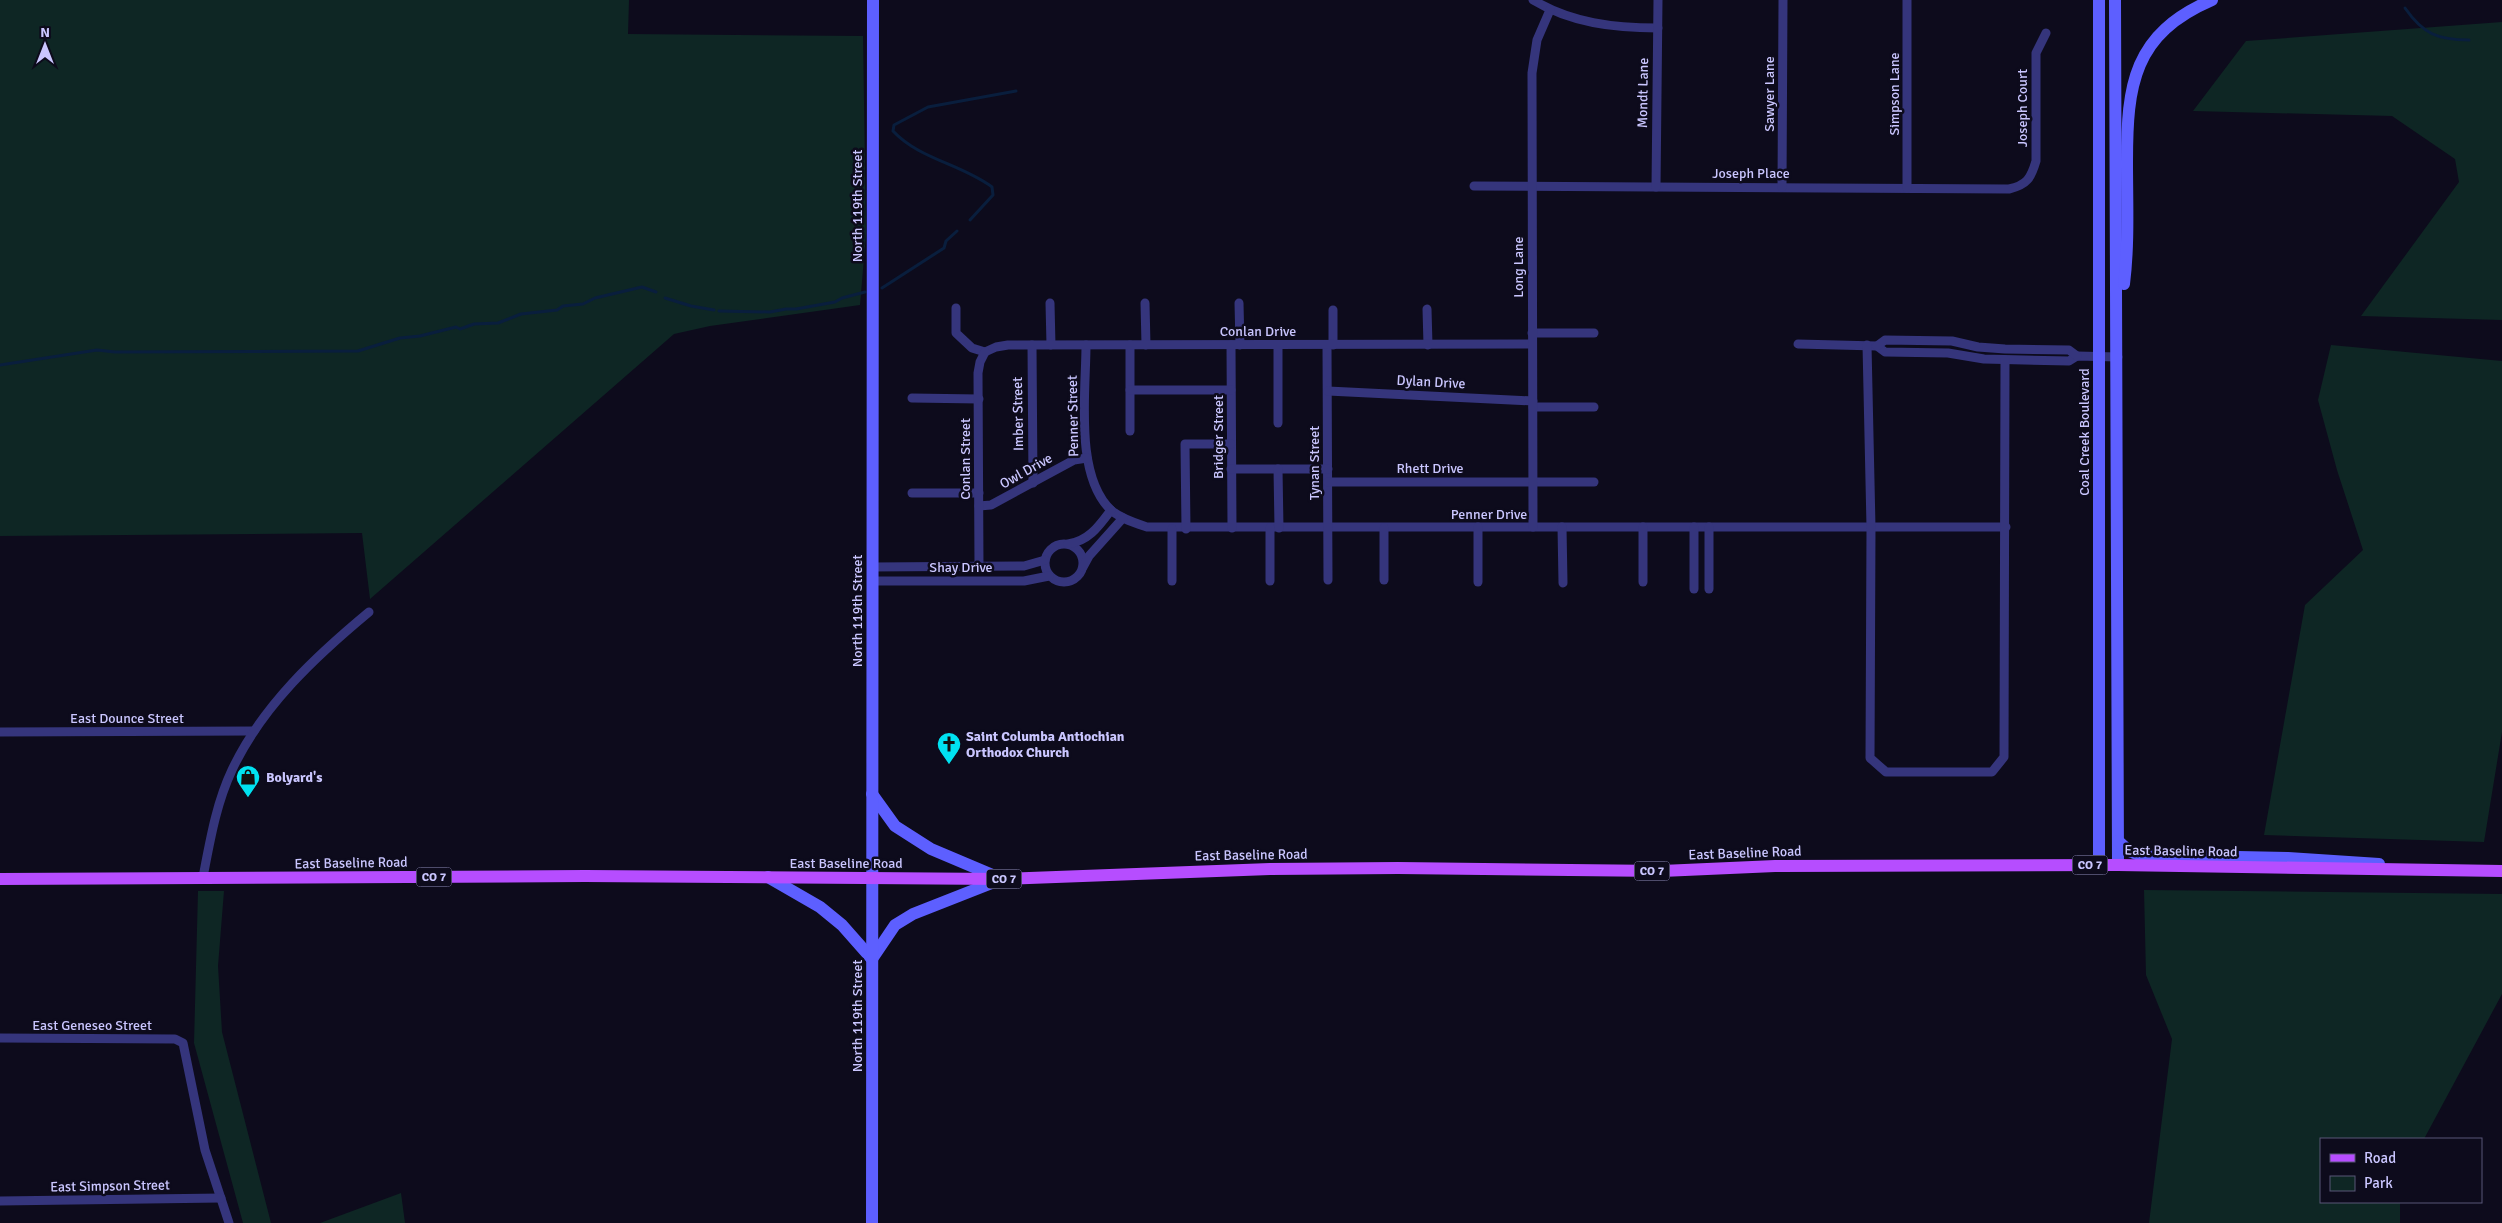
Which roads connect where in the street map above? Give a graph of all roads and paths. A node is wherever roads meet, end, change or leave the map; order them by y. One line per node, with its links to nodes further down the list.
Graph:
1 (873, 0): 83 (main road, North 119th Street)
2 (1533, 0): 9 (street)
3 (1658, 0): 10 (street, Mondt Lane)
4 (1784, 0): 16 (street, Sawyer Lane)
5 (1908, 0): 17 (street, Simpson Lane)
6 (2099, 0): 41 (main road, Coal Creek Boulevard)
7 (2115, 0): 26 (main road)
8 (2212, 0): 26 (main road)
9 (1550, 10): 10 (street); 14 (street, Long Lane)
10 (1658, 28): 15 (street, Mondt Lane)
11 (2046, 33): 12 (street, Joseph Court)
12 (2027, 182): 17 (street, Joseph Place)
13 (1474, 186): 14 (street, Joseph Place)
14 (1531, 186): 15 (street, Joseph Place); 24 (street, Long Lane)
15 (1656, 187): 16 (street, Joseph Place)
16 (1782, 187): 17 (street, Joseph Place)
17 (1907, 188)
18 (1050, 303): 30 (street)
19 (1145, 303): 33 (street)
20 (1239, 303): 34 (street, Bridger Street)
21 (956, 308): 39 (street)
22 (1427, 309): 37 (street)
23 (1333, 310): 36 (street, Tynan Street)
24 (1532, 333): 25 (street); 27 (street, Long Lane)
25 (1594, 333)
26 (2118, 339): 42 (main road)
27 (1532, 344): 37 (street, Conlan Drive); 49 (street, Long Lane)
28 (1798, 344): 38 (street)
29 (1032, 345): 30 (street, Conlan Drive); 39 (street, Conlan Drive); 61 (street, Imber Street)
30 (1050, 345): 31 (street, Conlan Drive)
31 (1086, 345): 32 (street, Conlan Drive); 54 (street, Penner Street)
32 (1130, 345): 33 (street, Conlan Drive); 44 (street)
33 (1146, 345): 34 (street, Conlan Drive)
34 (1235, 345): 35 (street, Conlan Drive); 45 (street, Bridger Street)
35 (1278, 345): 36 (street, Conlan Drive); 51 (street)
36 (1330, 345): 37 (street, Conlan Drive); 46 (street, Tynan Street)
37 (1428, 345)
38 (1872, 345): 40 (street); 43 (street); 78 (street)
39 (985, 352): 48 (street, Conlan Street)
40 (2077, 356): 41 (street); 43 (street)
41 (2099, 356): 42 (street); 102 (main road, Coal Creek Boulevard)
42 (2118, 357): 101 (main road)
43 (2005, 360): 69 (street)
44 (1130, 390): 45 (street); 52 (street)
45 (1231, 390): 53 (street, Bridger Street)
46 (1328, 391): 49 (street, Dylan Drive); 57 (street, Tynan Street)
47 (912, 398): 48 (street)
48 (978, 399): 63 (street, Conlan Street)
49 (1533, 404): 50 (street, Dylan Drive); 59 (street, Long Lane)
50 (1594, 407)
51 (1278, 422)
52 (1130, 431)
53 (1231, 444): 55 (street, Bridger Street); 80 (street)
54 (1087, 458): 61 (street, Owl Drive); 65 (street, Penner Street)
55 (1232, 469): 56 (street); 70 (street, Bridger Street)
56 (1278, 469): 57 (street); 71 (street)
57 (1328, 470): 58 (street, Tynan Street)
58 (1328, 482): 59 (street, Rhett Drive); 72 (street, Tynan Street)
59 (1533, 482): 60 (street, Rhett Drive); 67 (street, Long Lane)
60 (1594, 482)
61 (1033, 483): 64 (street, Owl Drive)
62 (912, 493): 63 (street)
63 (979, 493): 64 (street, Conlan Street)
64 (979, 506): 84 (street, Conlan Street)
65 (1111, 510): 66 (street, Penner Drive); 81 (street, Shay Drive)
66 (1123, 518): 79 (street, Penner Drive); 85 (street, Shay Drive)
67 (1533, 527): 68 (street, Penner Drive); 74 (street, Penner Drive)
68 (1562, 527): 75 (street, Penner Drive); 94 (street)
69 (2006, 527): 78 (street, Penner Drive); 78 (street)
70 (1232, 528): 71 (street, Penner Drive); 80 (street, Penner Drive)
71 (1274, 528): 72 (street, Penner Drive); 91 (street)
72 (1328, 528): 73 (street, Penner Drive); 87 (street, Tynan Street)
73 (1384, 528): 74 (street, Penner Drive); 88 (street)
74 (1478, 528): 92 (street)
75 (1643, 528): 76 (street, Penner Drive); 93 (street)
76 (1694, 528): 77 (street, Penner Drive); 95 (street)
77 (1709, 528): 78 (street, Penner Drive); 96 (street)
78 (1871, 528)
79 (1172, 529): 80 (street, Penner Drive); 90 (street)
80 (1186, 529)
81 (1068, 544): 82 (street, Shay Drive); 85 (street)
82 (1045, 560): 84 (street, Shay Drive); 86 (street)
83 (872, 567): 84 (street, Shay Drive); 89 (main road, North 119th Street)
84 (979, 567)
85 (1083, 568): 86 (street, Shay Drive)
86 (1049, 576): 89 (street, Shay Drive)
87 (1328, 580)
88 (1384, 580)
89 (872, 581): 100 (main road, North 119th Street)
90 (1172, 581)
91 (1270, 581)
92 (1478, 582)
93 (1643, 582)
94 (1563, 583)
95 (1694, 589)
96 (1709, 589)
97 (369, 612): 98 (street)
98 (254, 731): 99 (street, East Dounce Street); 106 (street)
99 (0, 732)
100 (872, 794): 108 (main road, North 119th Street); 110 (main road)
101 (2118, 841): 103 (main road); 104 (main road)
102 (2099, 865): 103 (main road, East Baseline Road / CO 7); 110 (main road, East Baseline Road / CO 7)
103 (2118, 865): 104 (main road, East Baseline Road / CO 7)
104 (2431, 870): 105 (main road, East Baseline Road / CO 7)
105 (2502, 871)
106 (203, 877): 107 (main road, East Baseline Road / CO 7); 109 (main road, East Baseline Road / CO 7)
107 (768, 877): 108 (main road, East Baseline Road / CO 7); 111 (main road)
108 (872, 878): 110 (main road, East Baseline Road / CO 7); 111 (main road, North 119th Street)
109 (0, 879)
110 (1002, 879): 111 (main road)
111 (872, 959): 116 (main road, North 119th Street)
112 (0, 1038): 113 (street, East Geneseo Street)
113 (221, 1198): 114 (street, East Simpson Street); 115 (street)
114 (0, 1201)
115 (229, 1223)
116 (872, 1223)

